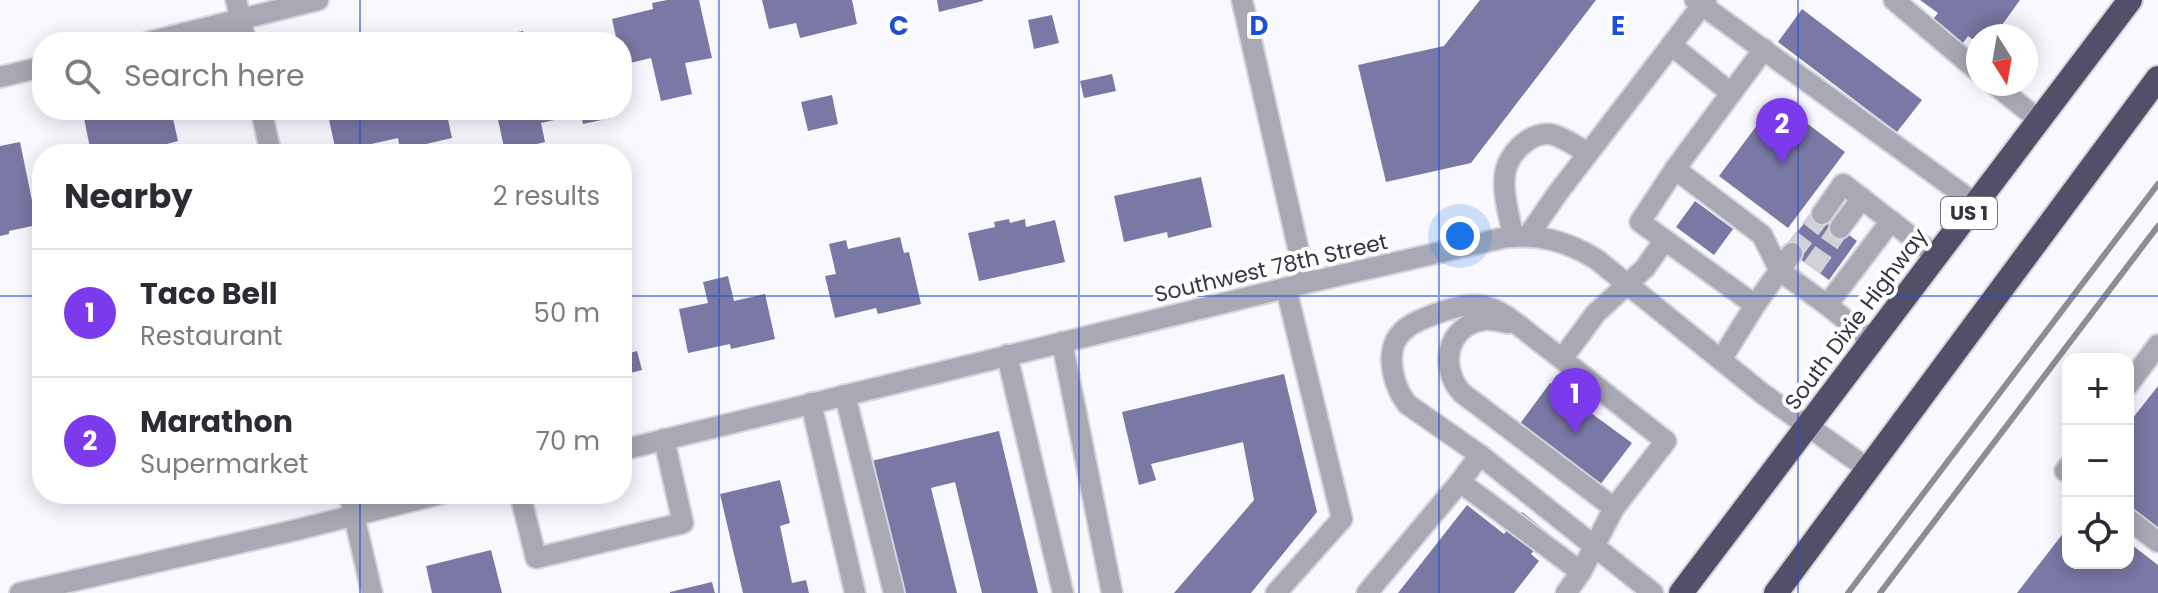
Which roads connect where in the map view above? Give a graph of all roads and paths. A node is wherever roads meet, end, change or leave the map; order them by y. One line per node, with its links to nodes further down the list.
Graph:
1 (318, 0): 6 (street)
2 (1242, 0): 33 (street)
3 (1894, 0): 11 (street)
4 (2130, 0): 18 (highway, South Dixie Highway / US 1)
5 (1701, 2): 9 (street); 10 (street)
6 (239, 9): 7 (street); 8 (street)
7 (176, 32)
8 (244, 32)
9 (1671, 45): 15 (street); 20 (street)
10 (1764, 49): 15 (street); 23 (street)
11 (1966, 61)
12 (32, 69): 13 (street)
13 (0, 77)
14 (2158, 78): 50 (highway)
15 (1731, 93): 21 (street)
16 (2009, 96): 18 (street)
17 (263, 120): 19 (street)
18 (2039, 120): 23 (highway, South Dixie Highway / US 1)
19 (269, 144)
20 (1588, 153): 27 (street); 27 (street)
21 (1675, 169): 28 (street); 31 (street)
22 (1862, 198): 24 (street); 25 (street); 26 (street)
23 (1976, 204): 30 (highway, South Dixie Highway / US 1)
24 (1822, 214)
25 (1891, 221): 30 (street); 35 (street)
26 (1840, 228)
27 (1521, 236): 32 (street, Southwest 78th Street); 33 (street, Southwest 78th Street)
28 (1664, 241): 32 (street); 34 (street)
29 (1792, 253): 31 (street)
30 (1936, 256): 37 (highway, South Dixie Highway / US 1)
31 (1780, 271): 34 (street); 35 (street)
32 (1628, 284): 41 (street); 42 (street, Southwest 78th Street)
33 (1296, 286): 38 (street, Southwest 78th Street); 68 (street)
34 (1755, 305): 42 (street)
35 (1827, 305): 37 (street)
36 (1517, 324): 41 (street); 49 (street); 55 (street)
37 (1872, 341): 46 (highway, South Dixie Highway / US 1)
38 (1062, 342): 40 (street, Southwest 78th Street); 67 (street)
39 (2158, 345): 43 (street)
40 (1007, 355): 44 (street, Southwest 78th Street); 66 (street)
41 (1562, 359): 55 (street)
42 (1721, 360): 46 (street, Southwest 78th Street)
43 (2134, 377)
44 (845, 395): 45 (street, Southwest 78th Street); 65 (street)
45 (811, 403): 47 (street, Southwest 78th Street); 64 (street)
46 (1808, 425): 50 (street, Southwest 78th Street); 71 (highway, South Dixie Highway / US 1)
47 (664, 439): 48 (street, Southwest 78th Street); 54 (street)
48 (632, 447)
49 (1480, 455): 51 (street); 59 (street)
50 (1868, 469): 72 (highway)
51 (1460, 482): 60 (street); 61 (street)
52 (351, 504): 56 (street)
53 (401, 504): 56 (street)
54 (522, 504)
55 (1614, 508): 59 (street)
56 (354, 516): 62 (street); 63 (street)
57 (2134, 524): 58 (street)
58 (2158, 542)
59 (1595, 546): 60 (street); 70 (street)
60 (1581, 572): 69 (street)
61 (1368, 592)
62 (20, 593)
63 (372, 593)
64 (855, 593)
65 (894, 593)
66 (1063, 593)
67 (1112, 593)
68 (1276, 593)
69 (1566, 593)
70 (1653, 593)
71 (1681, 593)
72 (1776, 593)

